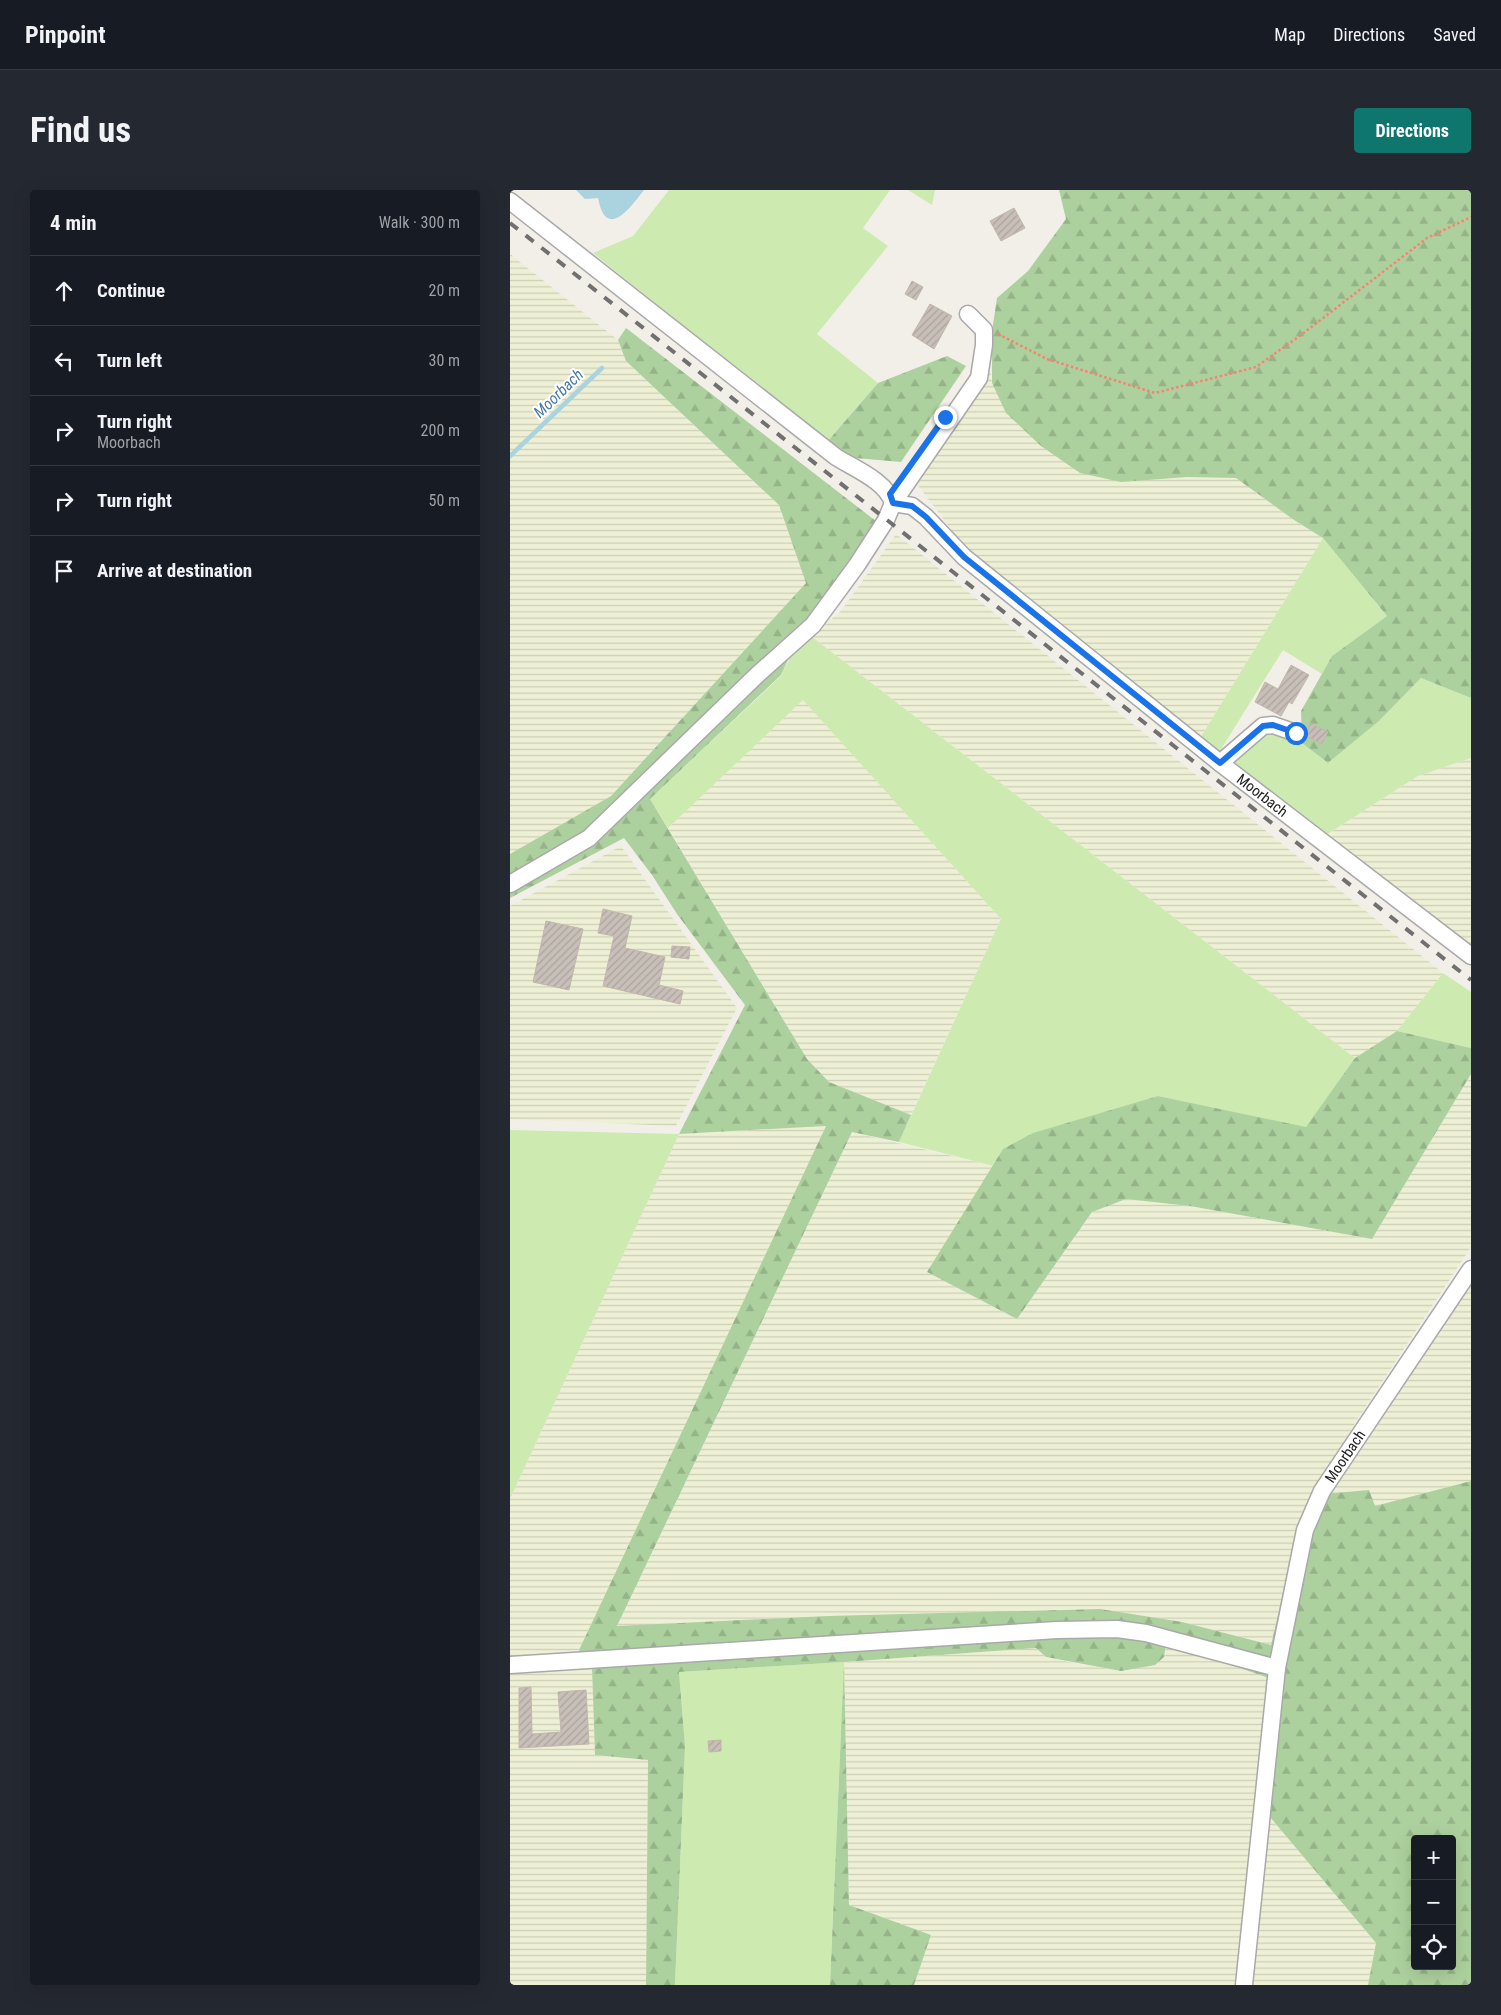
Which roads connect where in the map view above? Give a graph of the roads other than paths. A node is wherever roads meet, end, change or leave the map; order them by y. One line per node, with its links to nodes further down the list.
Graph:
1 (510, 201): 3 (street)
2 (968, 314): 3 (street)
3 (893, 503): 5 (street, Moorbach); 6 (street)
4 (1296, 733): 5 (street)
5 (1220, 763): 7 (street, Moorbach)
6 (510, 884)
7 (1471, 956)
8 (1471, 1269): 10 (street, Moorbach)
9 (510, 1665): 10 (street)
10 (1277, 1668): 11 (street, Moorbach)
11 (1244, 1985)

